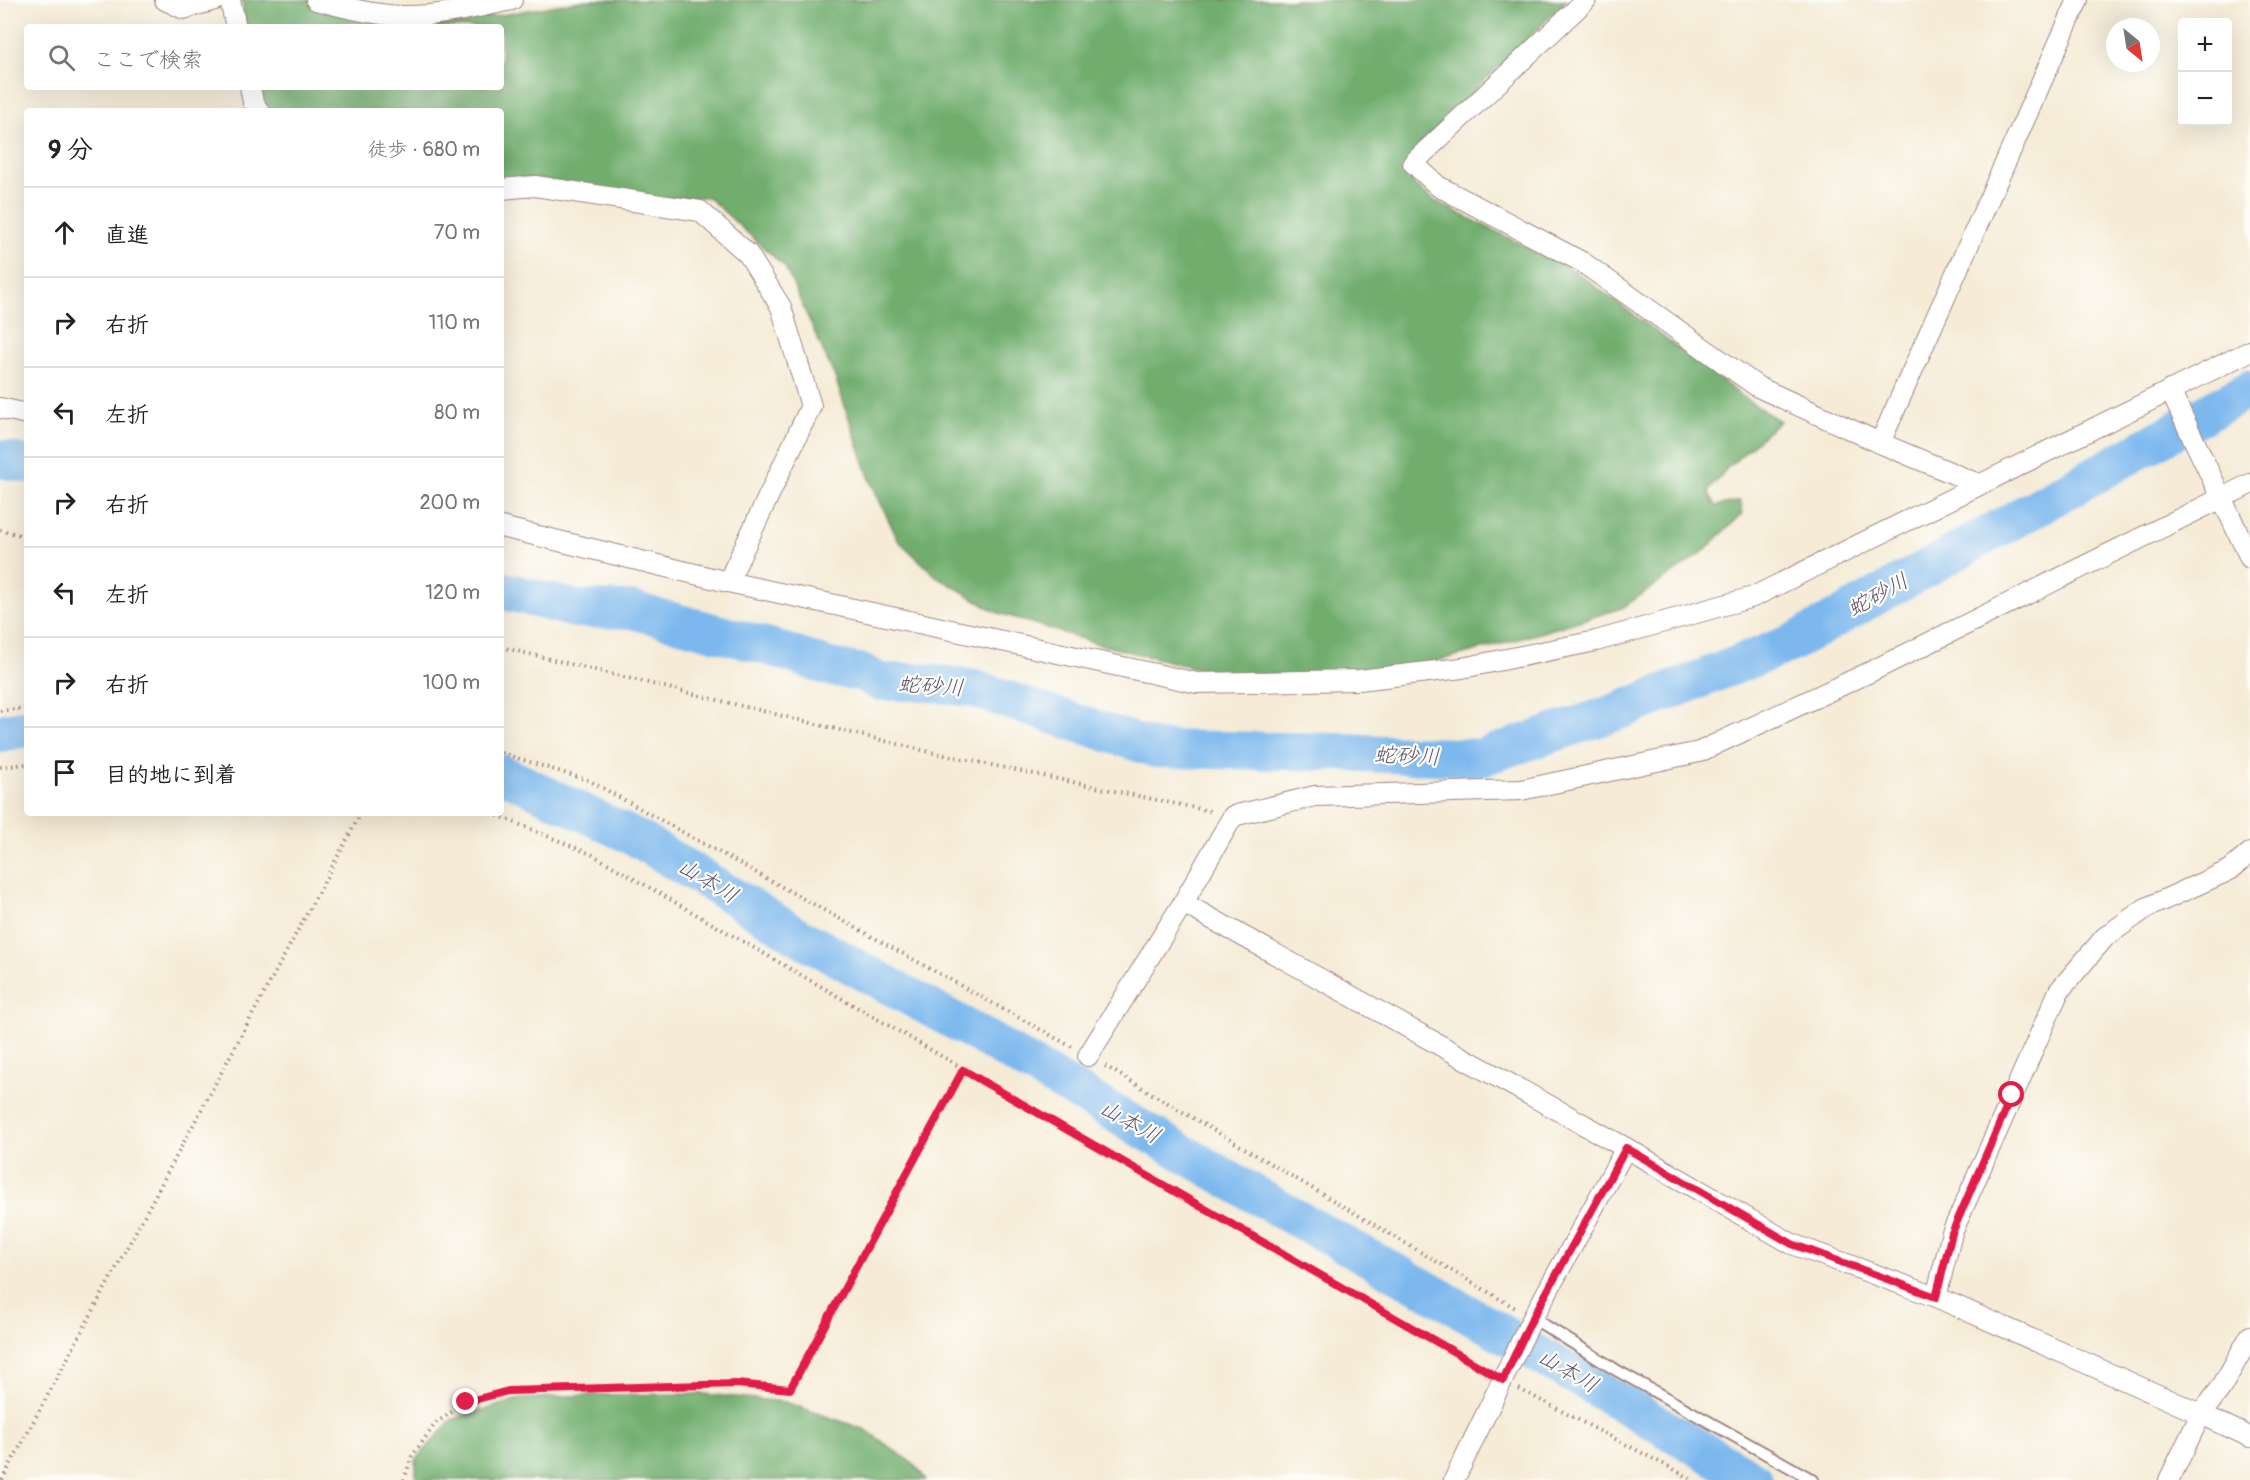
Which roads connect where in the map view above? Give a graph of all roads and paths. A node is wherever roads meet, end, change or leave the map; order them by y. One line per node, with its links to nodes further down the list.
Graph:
1 (165, 0): 2 (street)
2 (215, 0)
3 (230, 0): 8 (street)
4 (316, 0): 5 (street)
5 (512, 0)
6 (1586, 0): 16 (street)
7 (2078, 0): 16 (street)
8 (235, 24)
9 (251, 90): 10 (street)
10 (257, 108)
11 (504, 189): 24 (street)
12 (2250, 351): 13 (street)
13 (2170, 390): 17 (street); 19 (street)
14 (0, 408): 15 (street)
15 (24, 413)
16 (1880, 442): 17 (street)
17 (1978, 484): 24 (street)
18 (2250, 484): 19 (street)
19 (2221, 499): 23 (street); 33 (street)
20 (504, 528): 24 (street)
21 (0, 530): 22 (path)
22 (24, 536)
23 (2250, 558)
24 (728, 582)
25 (504, 648): 33 (path)
26 (24, 708): 27 (path)
27 (0, 711)
28 (504, 754): 36 (path)
29 (24, 764): 30 (path)
30 (0, 767)
31 (359, 816): 45 (path)
32 (499, 816): 37 (path)
33 (1233, 816): 35 (street)
34 (2250, 854): 39 (street)
35 (1183, 903): 36 (street); 38 (street)
36 (1088, 1056): 40 (path)
37 (963, 1070): 42 (path); 46 (path)
38 (1626, 1148): 39 (street); 40 (street)
39 (1936, 1297): 43 (street)
40 (1532, 1321): 42 (street); 49 (lane)
41 (2250, 1336): 43 (street)
42 (1505, 1375): 47 (street); 48 (path)
43 (2201, 1414): 44 (street); 50 (street)
44 (2250, 1437)
45 (2, 1480)
46 (404, 1480)
47 (1454, 1480)
48 (1694, 1480)
49 (1813, 1480)
50 (2169, 1480)

